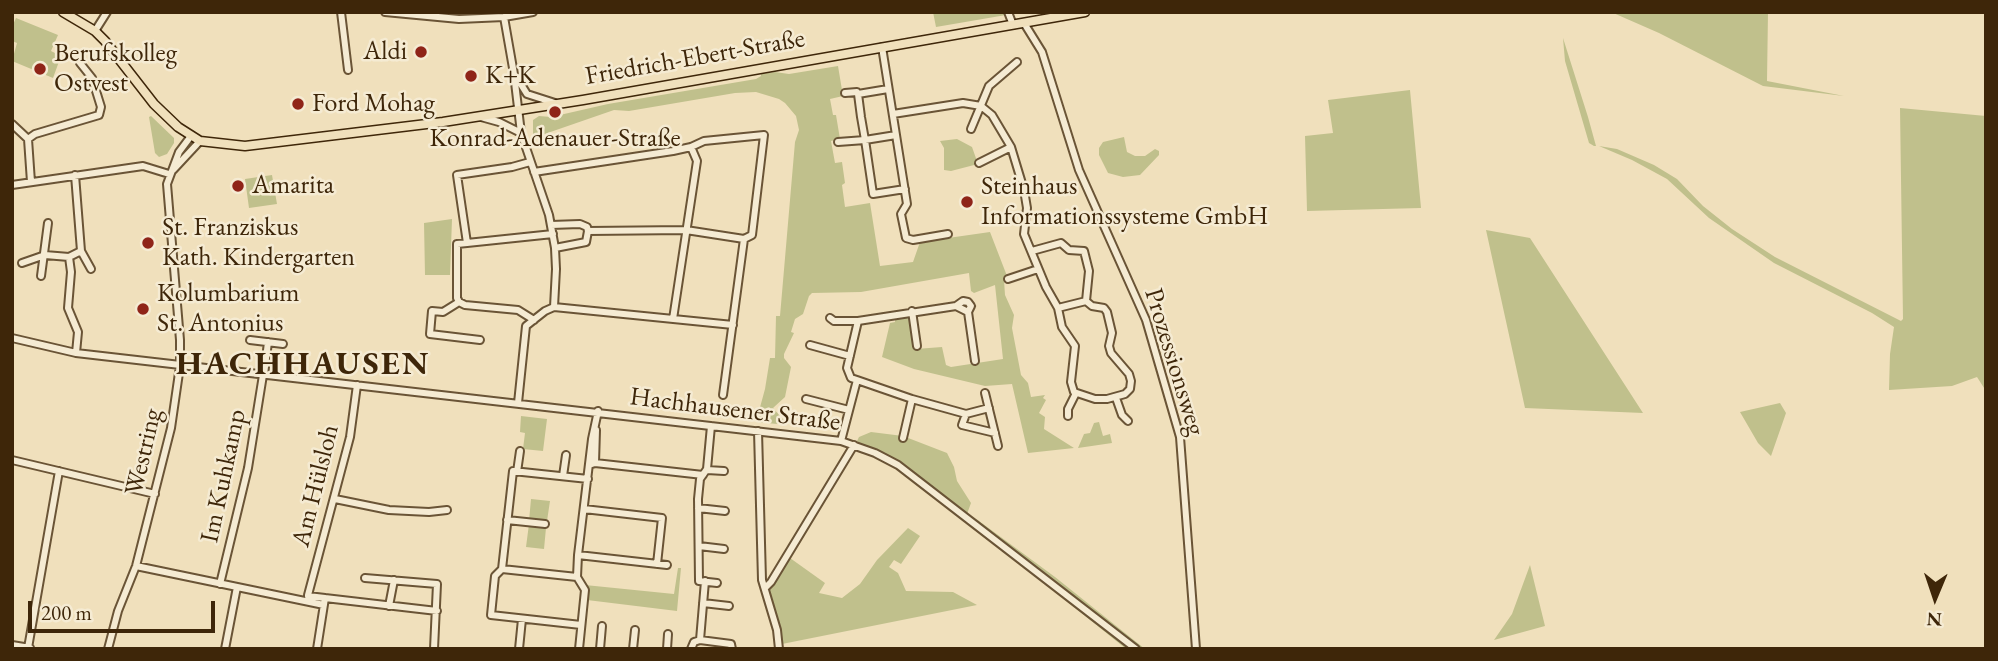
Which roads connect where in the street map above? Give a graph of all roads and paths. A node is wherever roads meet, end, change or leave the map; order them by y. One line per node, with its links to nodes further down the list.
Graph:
1 (63, 12): 10 (main road, Friedrich-Ebert-Straße)
2 (107, 12): 10 (street)
3 (341, 12): 14 (street)
4 (385, 12): 7 (street)
5 (533, 12): 7 (street)
6 (1085, 12): 9 (main road, Friedrich-Ebert-Straße)
7 (504, 17): 15 (street)
8 (1010, 18): 9 (main road, Friedrich-Ebert-Straße); 11 (main road, Friedrich-Ebert-Straße)
9 (1024, 23): 167 (street, Prozessionsweg)
10 (95, 31): 28 (main road, Friedrich-Ebert-Straße)
11 (881, 47): 16 (street); 19 (main road, Friedrich-Ebert-Straße)
12 (1017, 62): 20 (street)
13 (80, 63): 29 (street)
14 (348, 70)
15 (514, 74): 19 (street); 21 (street)
16 (888, 89): 18 (street); 22 (street)
17 (845, 93): 18 (street)
18 (858, 94): 30 (street)
19 (556, 104): 21 (main road, Friedrich-Ebert-Straße)
20 (981, 106): 22 (street); 25 (street); 34 (street)
21 (518, 110): 23 (main road, Friedrich-Ebert-Straße); 26 (street)
22 (892, 114): 27 (street)
23 (479, 116): 26 (street, Friedrich-Ebert-Straße); 31 (main road, Friedrich-Ebert-Straße)
24 (12, 124): 29 (street)
25 (971, 129)
26 (521, 134): 35 (street)
27 (896, 135): 30 (street); 42 (street)
28 (191, 136): 31 (main road, Friedrich-Ebert-Straße); 38 (street, Westring)
29 (28, 139): 40 (street)
30 (865, 140): 32 (street); 42 (street)
31 (200, 141): 38 (street)
32 (838, 142)
33 (691, 147): 37 (street); 45 (street); 49 (street)
34 (1011, 147): 36 (street); 53 (street)
35 (530, 162): 37 (street); 50 (street)
36 (979, 163)
37 (534, 172): 44 (street)
38 (169, 174): 39 (street); 81 (street, Westring)
39 (75, 176): 40 (street); 52 (street)
40 (31, 182): 41 (street)
41 (12, 185)
42 (905, 190): 48 (street)
43 (48, 223): 54 (street)
44 (551, 225): 46 (street); 47 (street)
45 (686, 230): 46 (street); 49 (street); 67 (street)
46 (588, 231): 51 (street)
47 (553, 234): 50 (street); 51 (street)
48 (948, 234)
49 (744, 239): 70 (street)
50 (467, 243): 62 (street)
51 (555, 248): 63 (street)
52 (81, 250): 55 (street); 57 (street)
53 (1032, 251): 58 (street); 61 (street)
54 (45, 255): 55 (street); 56 (street); 59 (street)
55 (69, 257): 78 (street)
56 (22, 263)
57 (91, 269)
58 (1038, 269): 60 (street); 64 (street)
59 (41, 276)
60 (1008, 279)
61 (1086, 301): 64 (street); 88 (street)
62 (459, 302): 68 (street); 73 (street)
63 (554, 307): 67 (street); 68 (street)
64 (1058, 307): 86 (street)
65 (912, 311): 69 (street); 77 (street); 80 (street)
66 (830, 318): 69 (street)
67 (673, 319): 70 (street)
68 (534, 320): 91 (street)
69 (858, 321): 79 (street)
70 (733, 325): 87 (street)
71 (12, 338): 78 (street, Hachhausener Straße)
72 (250, 340): 74 (street)
73 (480, 340)
74 (268, 342): 75 (street); 82 (street)
75 (283, 344)
76 (810, 345): 79 (street)
77 (917, 346)
78 (76, 353): 81 (street, Hachhausener Straße)
79 (850, 356): 83 (street)
80 (975, 361)
81 (180, 366): 82 (street, Hachhausener Straße); 117 (street, Westring)
82 (264, 375): 84 (street, Hachhausener Straße); 137 (street, Im Kuhkamp)
83 (857, 380): 89 (street); 93 (street)
84 (357, 385): 91 (street, Hachhausener Straße); 118 (street, Am Hülsloh)
85 (985, 393): 92 (street)
86 (1076, 393): 88 (street); 96 (street)
87 (723, 395)
88 (1116, 398): 97 (street)
89 (912, 399): 95 (street); 103 (street)
90 (806, 400): 93 (street)
91 (518, 403): 94 (street, Hachhausener Straße)
92 (989, 408): 95 (street); 101 (street)
93 (849, 410): 104 (street)
94 (598, 411): 99 (street, Hachhausener Straße); 110 (street)
95 (966, 414): 98 (street)
96 (1068, 416)
97 (1128, 421)
98 (962, 425): 101 (street); 102 (street)
99 (711, 426): 100 (street, Hachhausener Straße); 114 (street)
100 (758, 431): 104 (street, Hachhausener Straße); 139 (street)
101 (995, 433): 106 (street)
102 (958, 436)
103 (903, 438)
104 (841, 441): 105 (street, Hachhausener Straße)
105 (854, 445): 139 (street); 166 (street, Hachhausener Straße)
106 (998, 446)
107 (520, 451): 112 (street)
108 (566, 455): 115 (street)
109 (12, 460): 111 (street)
110 (592, 464): 114 (street); 116 (street)
111 (60, 471): 117 (street); 153 (street)
112 (517, 471): 115 (street); 123 (street)
113 (724, 471): 114 (street)
114 (705, 472): 119 (street)
115 (563, 476): 116 (street)
116 (588, 479): 120 (street)
117 (155, 494): 130 (street, Westring)
118 (335, 499): 121 (street); 140 (street, Am Hülsloh)
119 (698, 508): 122 (street); 125 (street)
120 (584, 509): 127 (street); 128 (street)
121 (447, 510)
122 (725, 511)
123 (507, 520): 124 (street); 131 (street)
124 (545, 524)
125 (699, 546): 126 (street); 135 (street)
126 (724, 549)
127 (578, 555): 128 (street); 132 (street)
128 (657, 564): 129 (street)
129 (667, 565)
130 (135, 566): 137 (street); 154 (street, Westring)
131 (502, 569): 132 (street); 146 (street)
132 (577, 577): 147 (street)
133 (365, 578): 134 (street)
134 (394, 580): 143 (street); 145 (street)
135 (705, 581): 136 (street); 142 (street)
136 (717, 583)
137 (220, 584): 138 (street)
138 (237, 587): 140 (street); 155 (street)
139 (765, 588): 165 (street)
140 (308, 598): 141 (street)
141 (325, 602): 143 (street); 156 (street)
142 (702, 603): 144 (street); 151 (street)
143 (389, 606): 145 (street)
144 (729, 606)
145 (437, 611): 157 (street)
146 (522, 619): 147 (street); 158 (street)
147 (581, 625): 159 (street)
148 (601, 626): 160 (street)
149 (635, 630): 161 (street)
150 (668, 634): 162 (street)
151 (700, 640): 163 (street); 164 (street)
152 (12, 645): 153 (street)
153 (30, 648)
154 (108, 649)
155 (225, 649)
156 (317, 649)
157 (434, 649)
158 (519, 649)
159 (579, 649)
160 (600, 649)
161 (633, 649)
162 (667, 649)
163 (691, 649)
164 (732, 649)
165 (779, 649)
166 (1136, 649)
167 (1196, 649)

